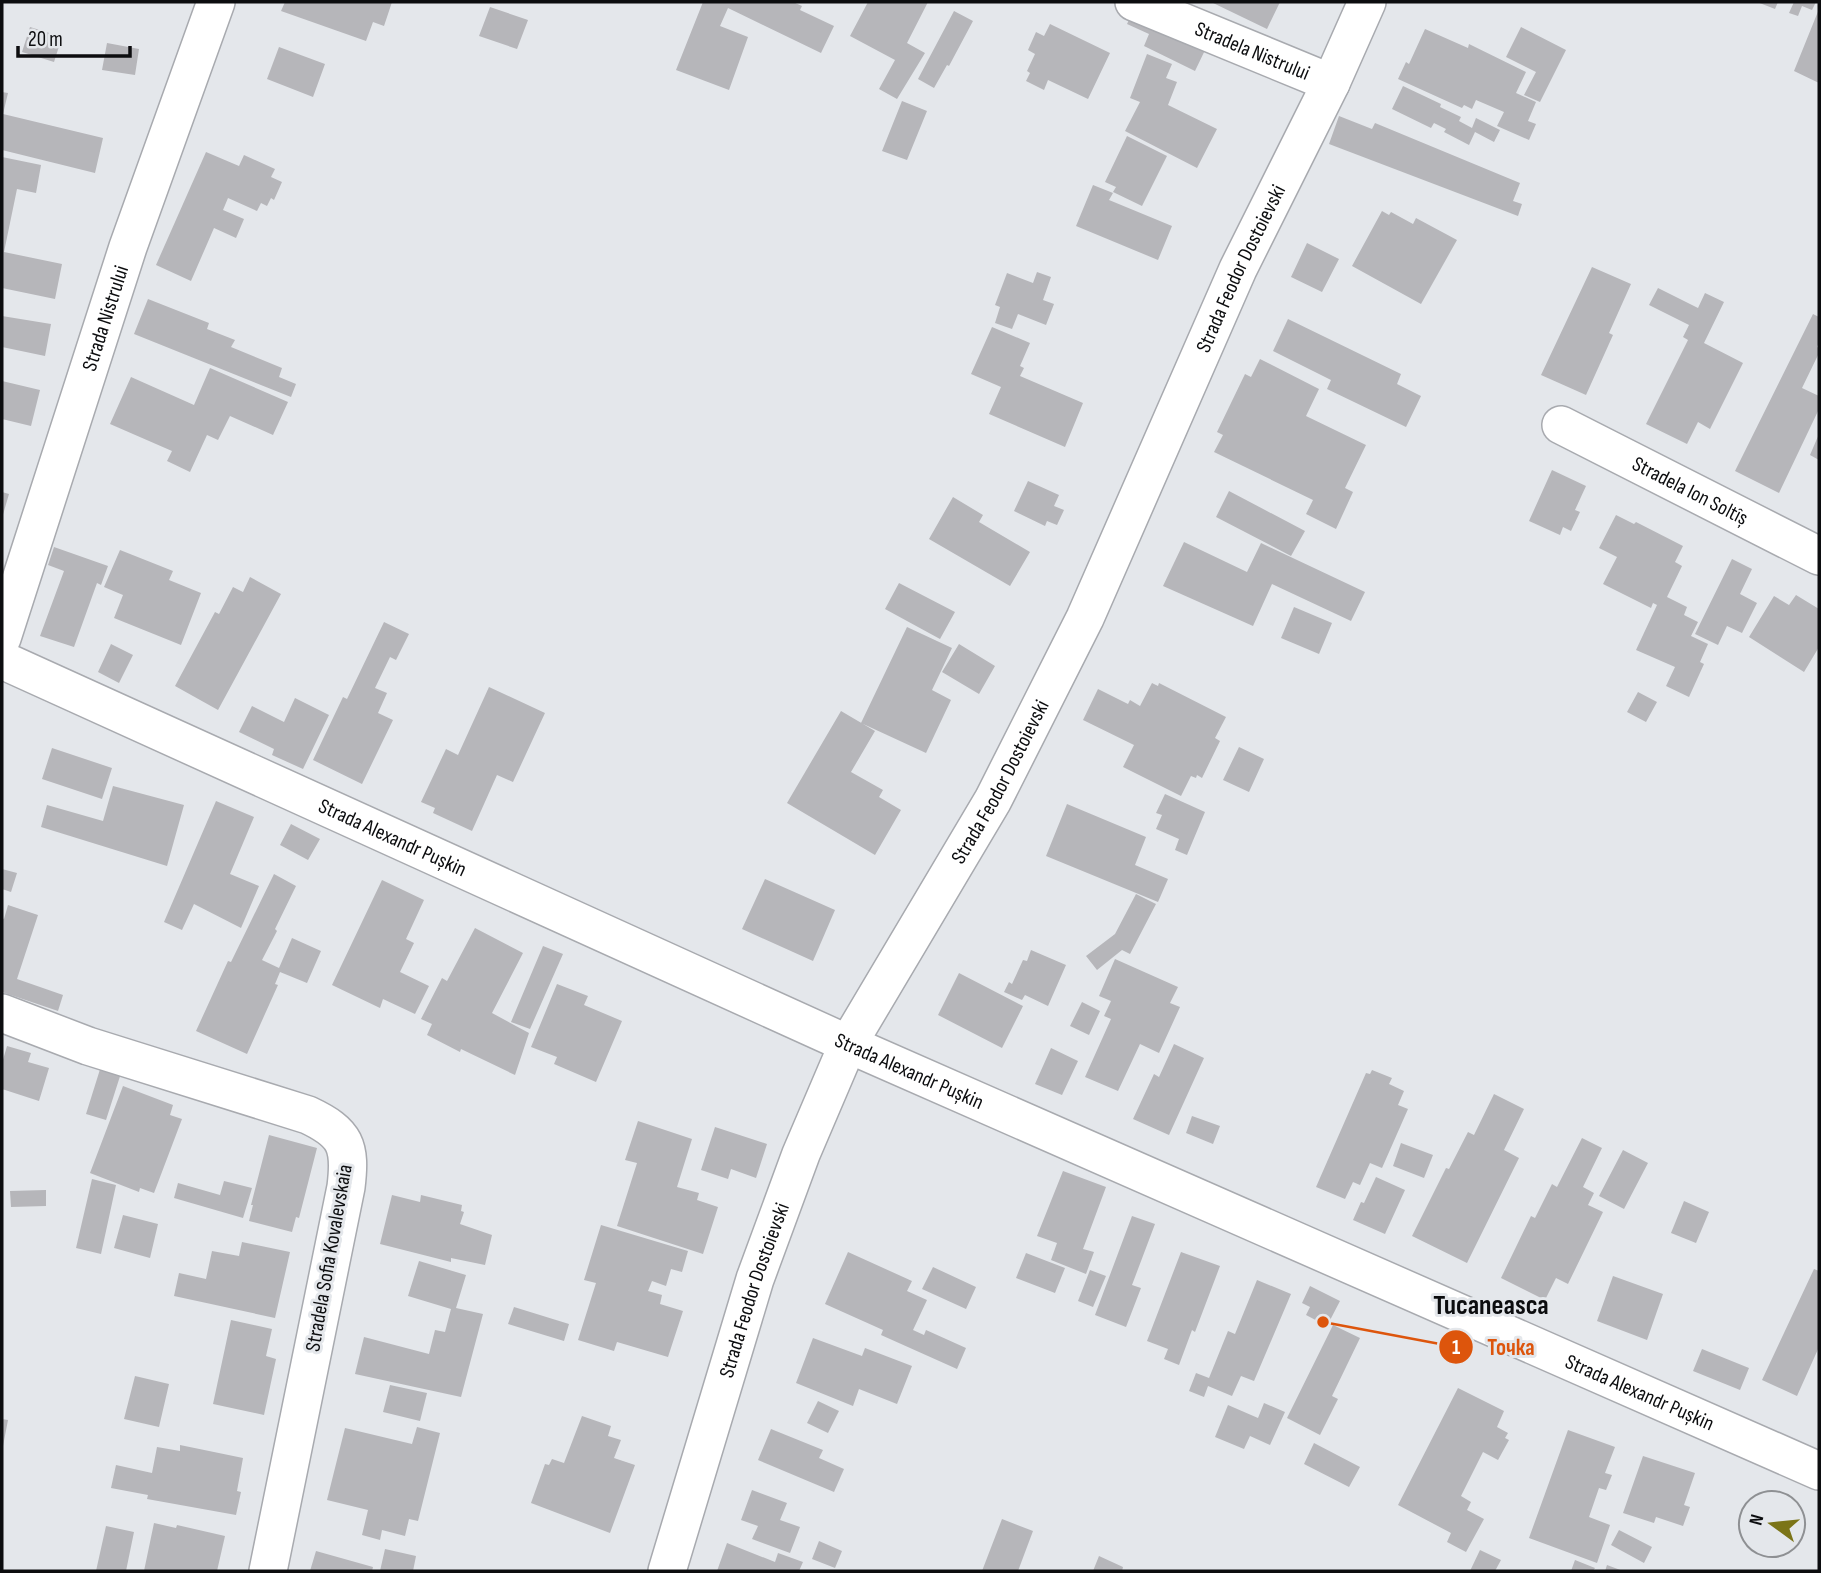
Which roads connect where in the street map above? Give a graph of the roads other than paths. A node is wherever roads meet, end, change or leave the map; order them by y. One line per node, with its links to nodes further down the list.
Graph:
1 (216, 2): 7 (street, Strada Nistrului)
2 (1134, 2): 4 (street, Stradela Nistrului)
3 (1367, 2): 4 (street, Strada Feodor Dostoievski)
4 (1331, 83): 10 (street, Strada Feodor Dostoievski)
5 (1561, 425): 6 (street, Stradela Ion Soltîș)
6 (1819, 556)
7 (2, 638)
8 (2, 660): 10 (street, Strada Alexandr Pușkin)
9 (2, 1013): 12 (street, Stradela Sofia Kovalevskaia)
10 (848, 1044): 11 (street, Strada Alexandr Pușkin); 13 (street, Strada Feodor Dostoievski)
11 (1819, 1471)
12 (268, 1571)
13 (667, 1571)

